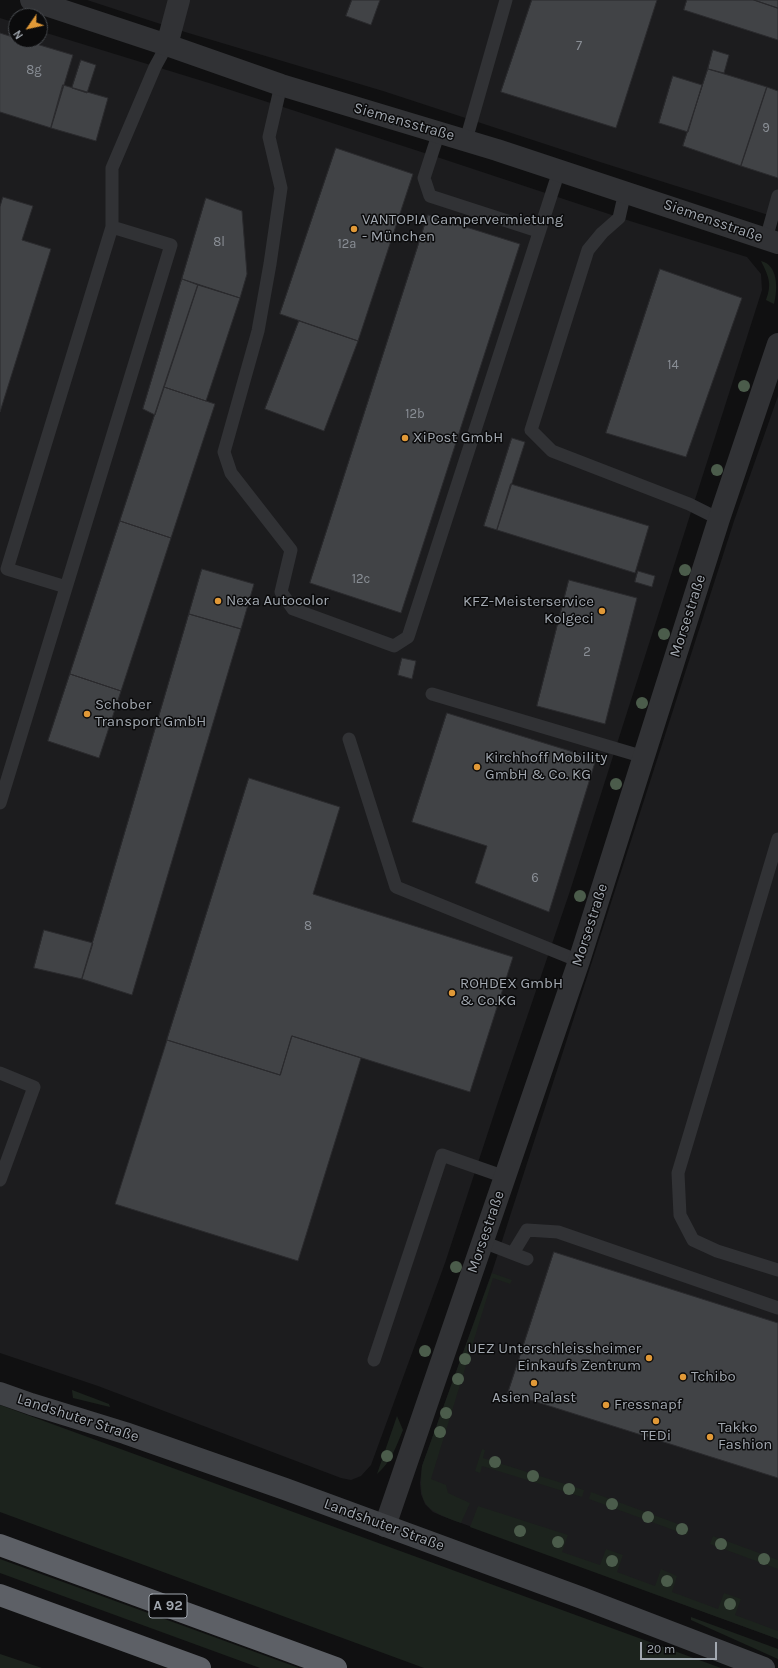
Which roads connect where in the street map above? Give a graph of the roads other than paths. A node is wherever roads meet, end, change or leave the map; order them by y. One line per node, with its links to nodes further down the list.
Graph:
1 (31, 0): 4 (street, Siemensstraße)
2 (179, 0): 4 (street)
3 (506, 0): 7 (lane)
4 (167, 45): 5 (street, Siemensstraße); 11 (lane)
5 (281, 85): 6 (street, Siemensstraße); 12 (lane)
6 (439, 132): 7 (street, Siemensstraße); 12 (lane)
7 (466, 140): 8 (street, Siemensstraße)
8 (559, 171): 9 (street, Siemensstraße); 12 (lane)
9 (625, 192): 13 (street, Siemensstraße); 15 (lane)
10 (778, 196): 13 (lane)
11 (112, 227): 16 (lane); 16 (lane)
12 (538, 231)
13 (772, 241)
14 (778, 344): 15 (street, Morsestraße)
15 (719, 519): 19 (street, Morsestraße)
16 (66, 587): 20 (lane)
17 (432, 694): 19 (lane)
18 (349, 739): 22 (lane)
19 (644, 757): 22 (street, Morsestraße)
20 (0, 804)
21 (778, 839): 29 (lane)
22 (578, 961): 24 (street, Morsestraße)
23 (0, 1073): 25 (lane)
24 (504, 1177): 26 (street, Morsestraße); 31 (lane)
25 (0, 1180)
26 (483, 1242): 27 (lane); 33 (street, Morsestraße)
27 (513, 1253): 28 (lane); 30 (lane)
28 (528, 1259)
29 (778, 1270)
30 (778, 1308)
31 (374, 1360)
32 (0, 1393): 33 (main road, Landshuter Straße)
33 (385, 1526): 38 (main road, Landshuter Straße)
34 (0, 1544): 37 (highway, A 92)
35 (0, 1595): 36 (highway)
36 (200, 1668)
37 (336, 1668)
38 (764, 1668)

